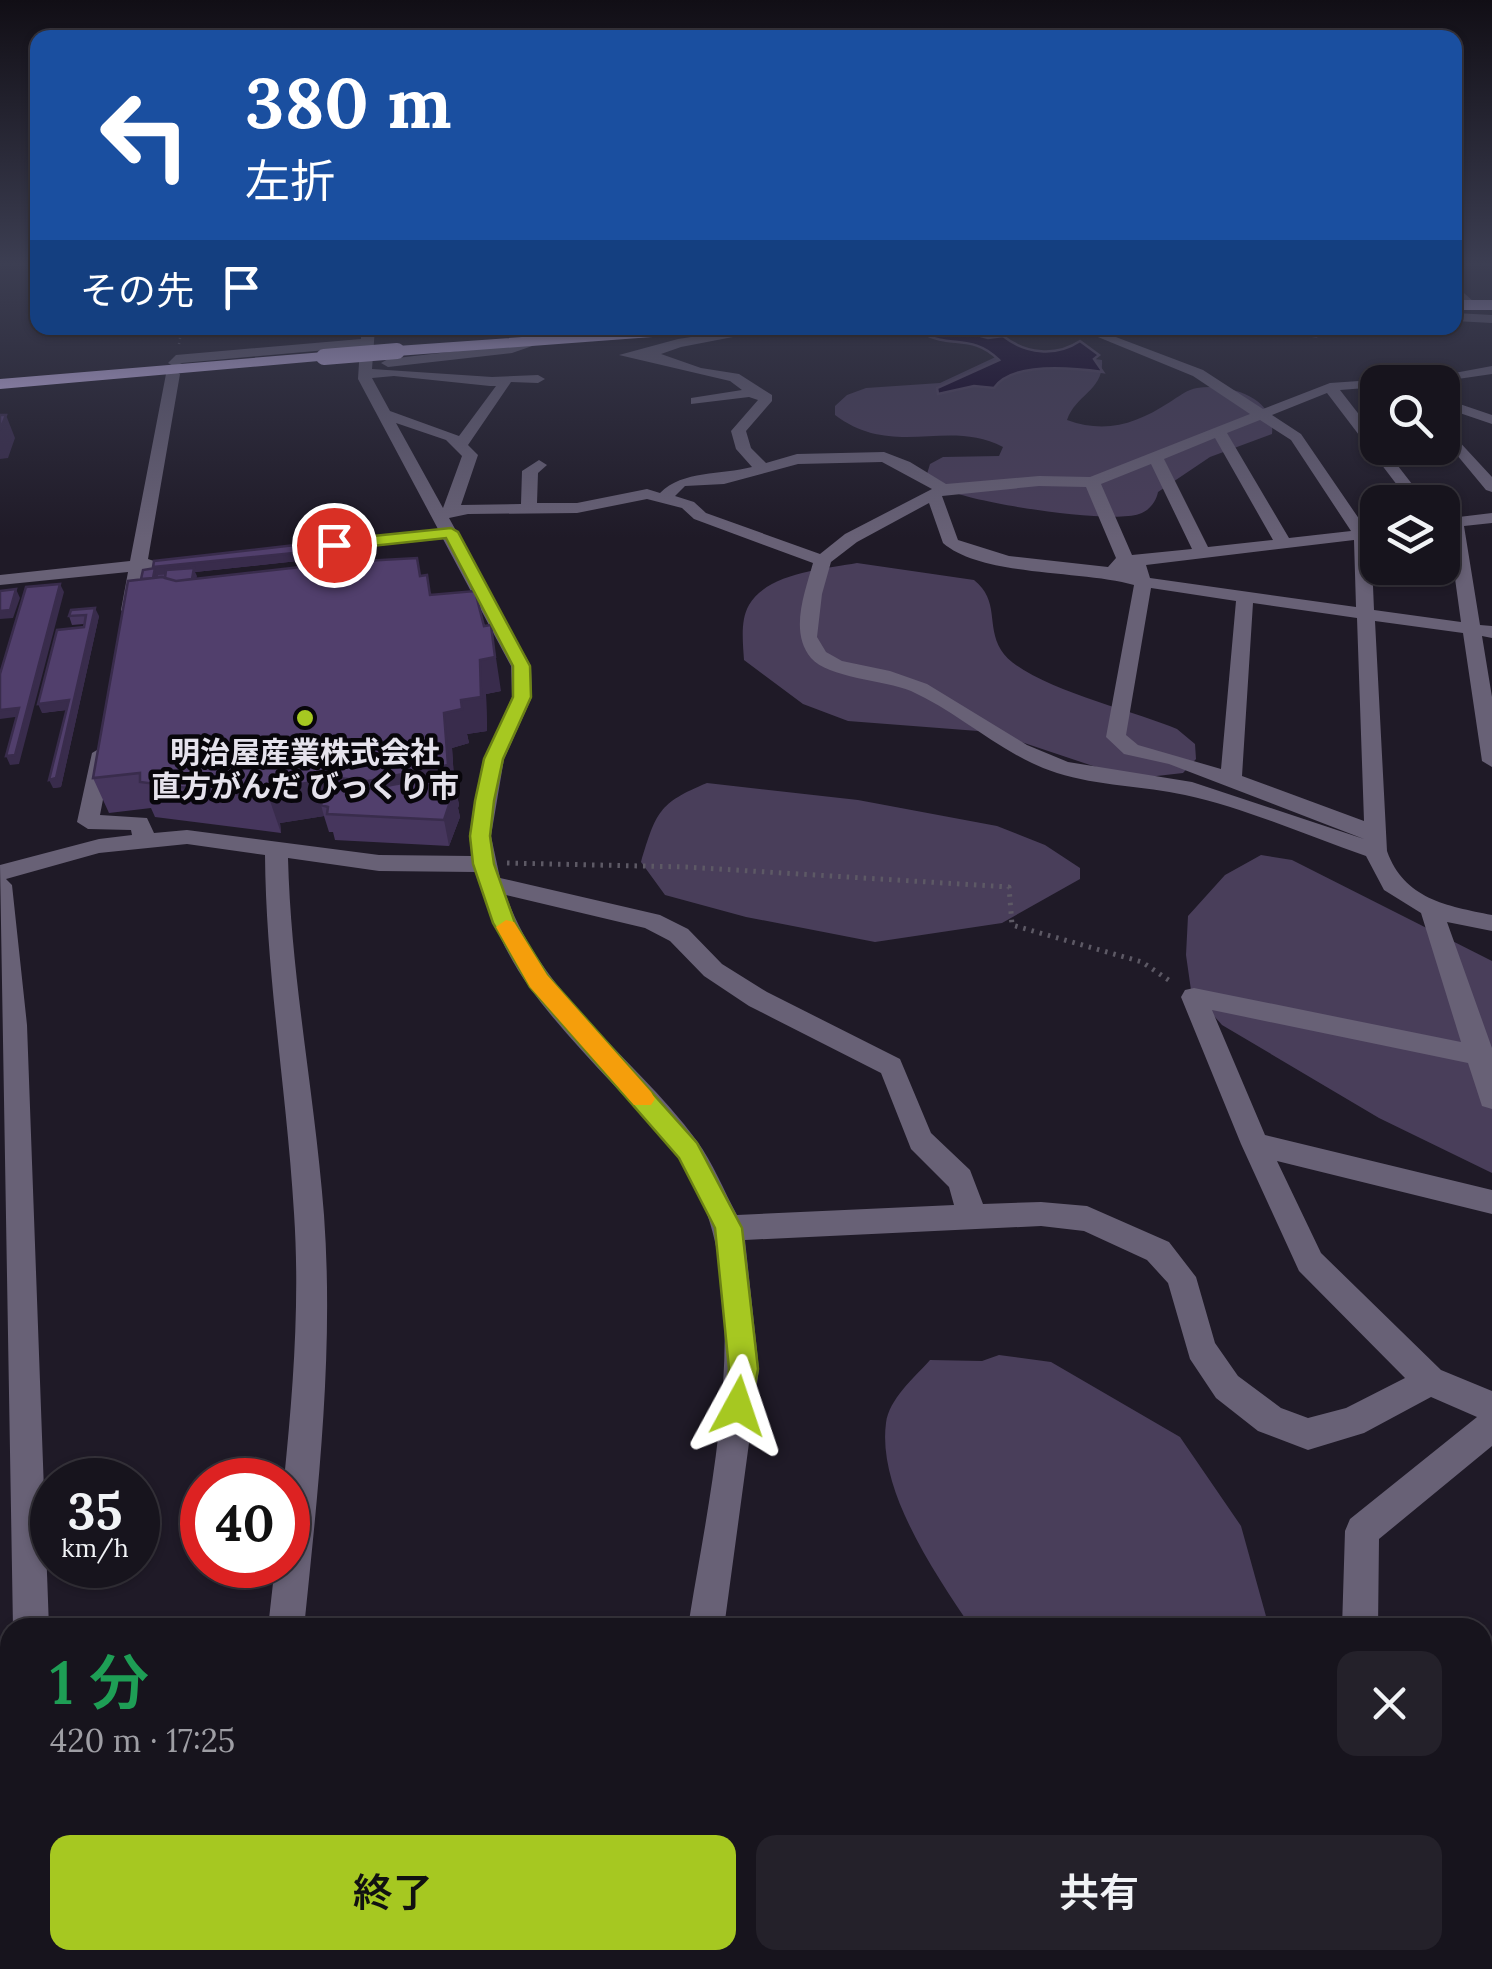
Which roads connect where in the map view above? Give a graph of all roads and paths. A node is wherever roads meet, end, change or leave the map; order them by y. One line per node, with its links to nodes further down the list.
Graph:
1 (314, 354): 48 (street)
2 (354, 354): 12 (highway, bridge)
3 (366, 354): 18 (street)
4 (368, 354): 11 (street)
5 (648, 354): 7 (street); 15 (street)
6 (1150, 354): 19 (street)
7 (626, 356)
8 (1492, 370): 9 (street)
9 (1460, 375)
10 (538, 379): 11 (street)
11 (490, 382): 22 (street)
12 (0, 384)
13 (1360, 385): 14 (street)
14 (1330, 388): 19 (street); 32 (street)
15 (756, 392): 16 (street); 30 (street)
16 (696, 401)
17 (1460, 408): 20 (street)
18 (384, 414): 24 (street); 38 (street)
19 (1266, 414): 23 (street); 39 (street)
20 (1492, 420)
21 (502, 422): 22 (street)
22 (474, 427): 24 (street)
23 (1218, 433): 28 (street); 42 (street)
24 (462, 443): 38 (street)
25 (1460, 449): 27 (street)
26 (1492, 453): 27 (street)
27 (1466, 456): 33 (street)
28 (1155, 457): 31 (street); 44 (street)
29 (540, 465): 36 (street)
30 (761, 467): 34 (street); 35 (street)
31 (1092, 482): 34 (street); 49 (street)
32 (1405, 485)
33 (1492, 487)
34 (938, 492): 46 (street); 49 (street)
35 (665, 497): 36 (street); 46 (street)
36 (529, 509): 38 (street)
37 (1492, 518): 40 (street)
38 (447, 520): 43 (street); 63 (street)
39 (1360, 521)
40 (1460, 522)
41 (1360, 535): 42 (street)
42 (1284, 544): 44 (street)
43 (295, 549)
44 (1202, 553): 49 (street)
45 (1460, 558): 55 (street)
46 (823, 561): 60 (street)
47 (178, 562): 48 (street)
48 (139, 566): 50 (street); 54 (street)
49 (1129, 569): 52 (street); 58 (street)
50 (0, 580)
51 (1368, 585): 53 (street)
52 (1245, 596): 53 (street); 58 (street)
53 (1367, 614): 55 (street); 60 (street)
54 (126, 627)
55 (1483, 631): 57 (street)
56 (107, 724): 59 (street)
57 (1492, 761)
58 (1230, 779): 60 (street)
59 (145, 839): 61 (street); 62 (street)
60 (1375, 842): 65 (street)
61 (276, 847): 63 (street); 78 (street)
62 (0, 873)
63 (487, 874): 67 (path); 72 (street); 73 (street)
64 (0, 885): 77 (street)
65 (1432, 911): 66 (street); 68 (street)
66 (1492, 923)
67 (1194, 997): 68 (street); 70 (street)
68 (1485, 1057): 69 (street)
69 (1492, 1098)
70 (1255, 1144): 71 (street); 74 (street)
71 (1492, 1202)
72 (970, 1218): 73 (street); 74 (street)
73 (729, 1228): 79 (street)
74 (1430, 1381): 75 (street)
75 (1492, 1406)
76 (1492, 1425): 80 (street)
77 (31, 1618)
78 (287, 1618)
79 (707, 1618)
80 (1360, 1618)

